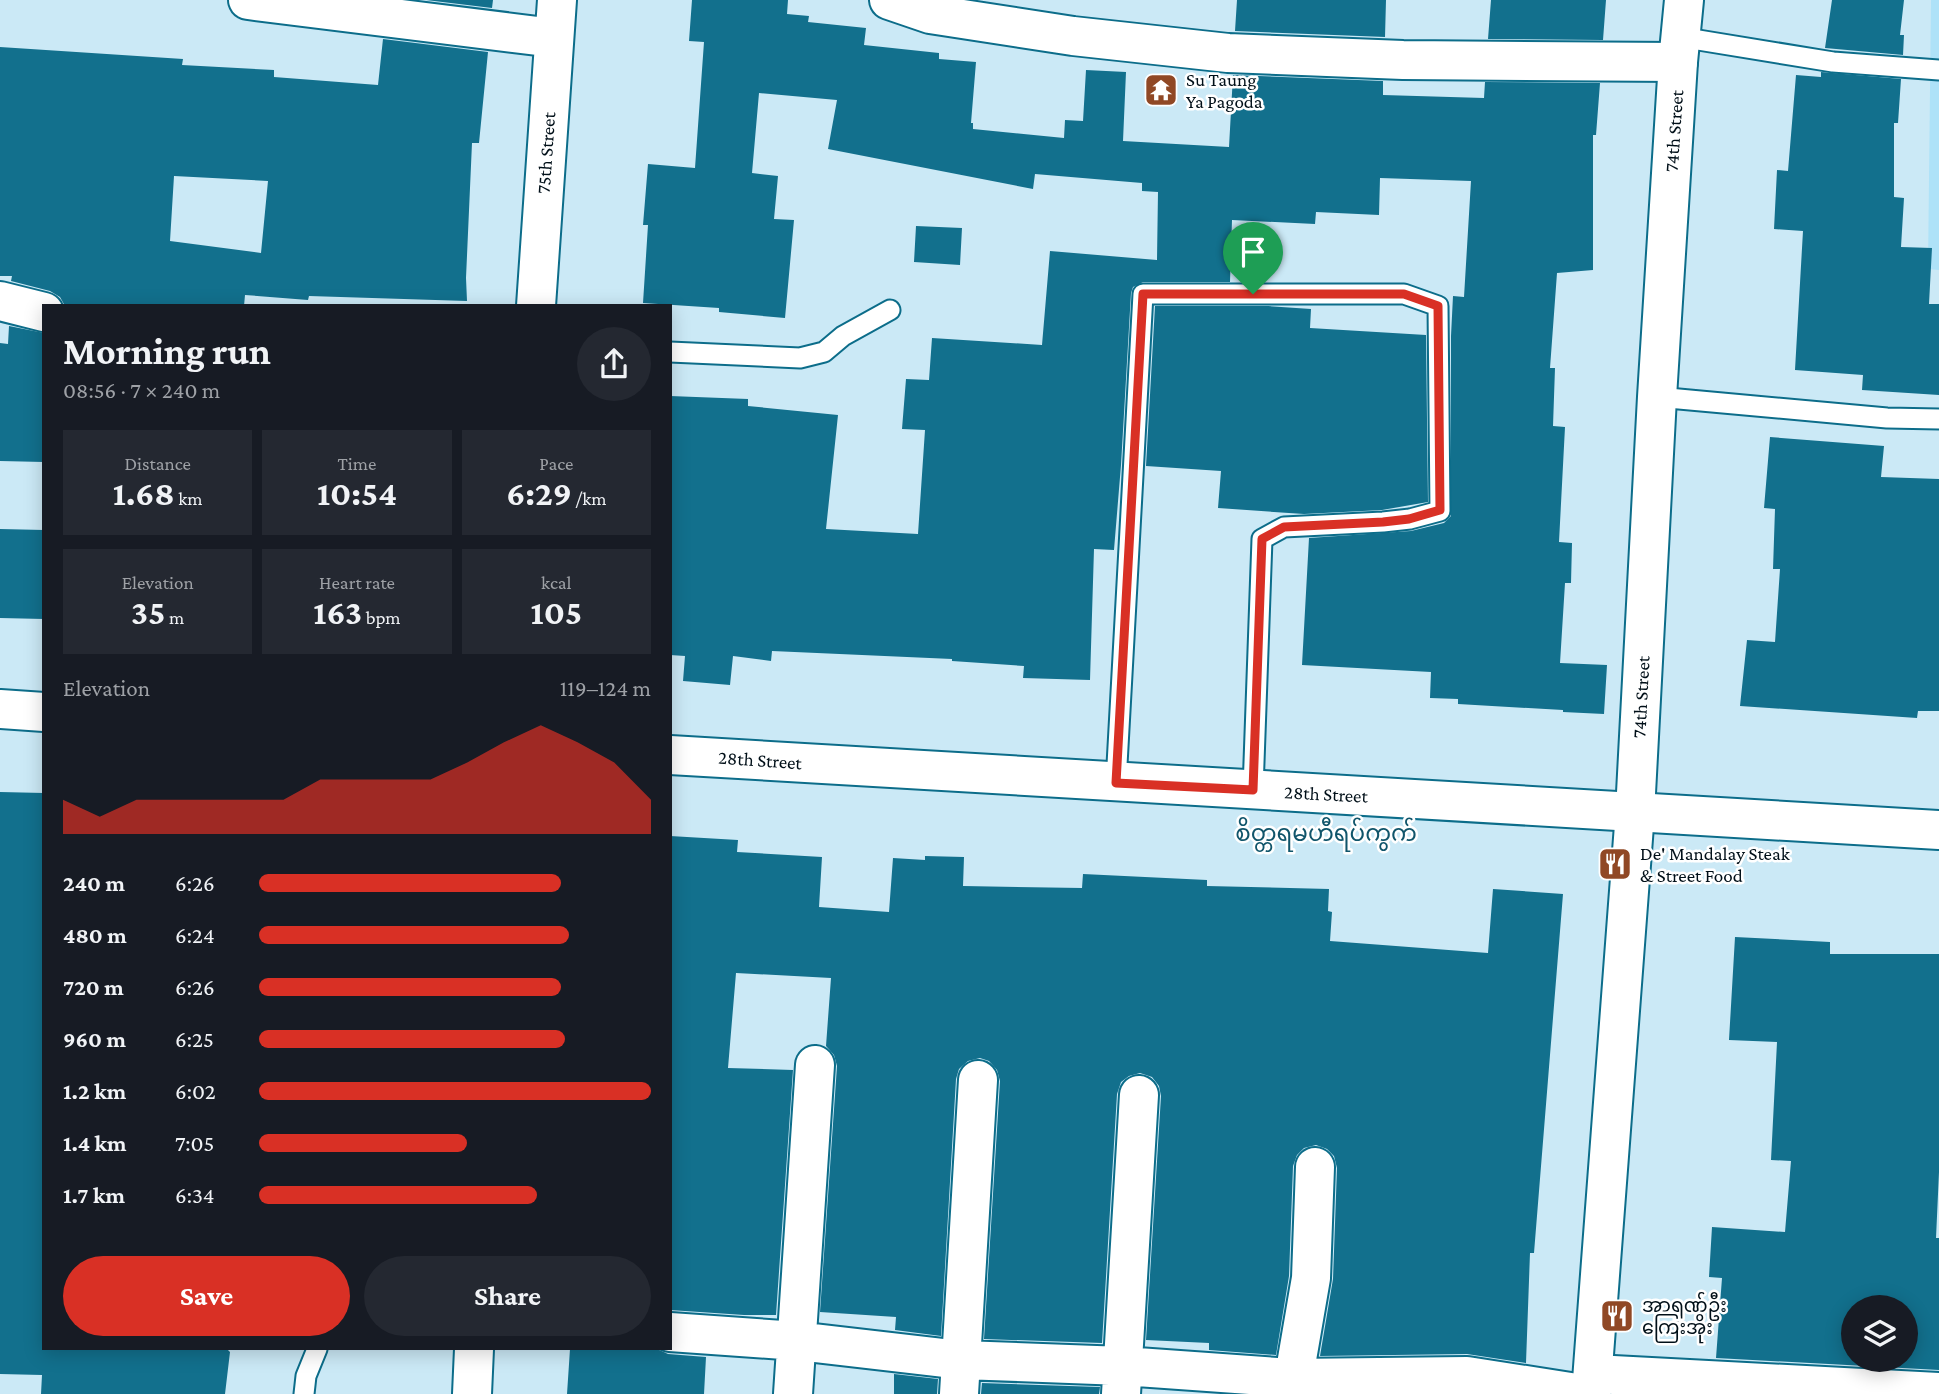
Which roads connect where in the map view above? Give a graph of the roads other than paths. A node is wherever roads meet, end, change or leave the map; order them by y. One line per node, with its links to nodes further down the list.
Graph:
1 (248, 0): 6 (street)
2 (557, 0): 6 (street, 75th Street)
3 (889, 0): 5 (street)
4 (1684, 0): 7 (street, 74th Street)
5 (931, 7): 7 (street)
6 (554, 38): 10 (street, 75th Street)
7 (1679, 49): 8 (lane); 14 (street, 74th Street)
8 (1939, 70)
9 (0, 301): 12 (street)
10 (536, 304)
11 (890, 310): 13 (lane)
12 (42, 311)
13 (672, 352)
14 (1657, 397): 15 (lane); 21 (street, 74th Street)
15 (1939, 419)
16 (0, 709): 17 (street)
17 (42, 712)
18 (672, 755): 19 (street, 28th Street)
19 (1116, 783): 20 (street, 28th Street); 20 (lane)
20 (1253, 790): 21 (street, 28th Street)
21 (1635, 812): 22 (street, 28th Street); 34 (street, 74th Street)
22 (1939, 830)
23 (815, 1065): 28 (street)
24 (978, 1080): 31 (street)
25 (1139, 1095): 32 (street)
26 (1315, 1167): 33 (street)
27 (672, 1332): 28 (street)
28 (797, 1341): 31 (street); 38 (street)
29 (317, 1350): 36 (lane)
30 (474, 1350): 37 (street)
31 (960, 1377): 32 (street)
32 (1122, 1380): 33 (street)
33 (1291, 1386): 34 (street)
34 (1589, 1387): 35 (street)
35 (1939, 1392)
36 (304, 1394)
37 (472, 1394)
38 (793, 1394)

